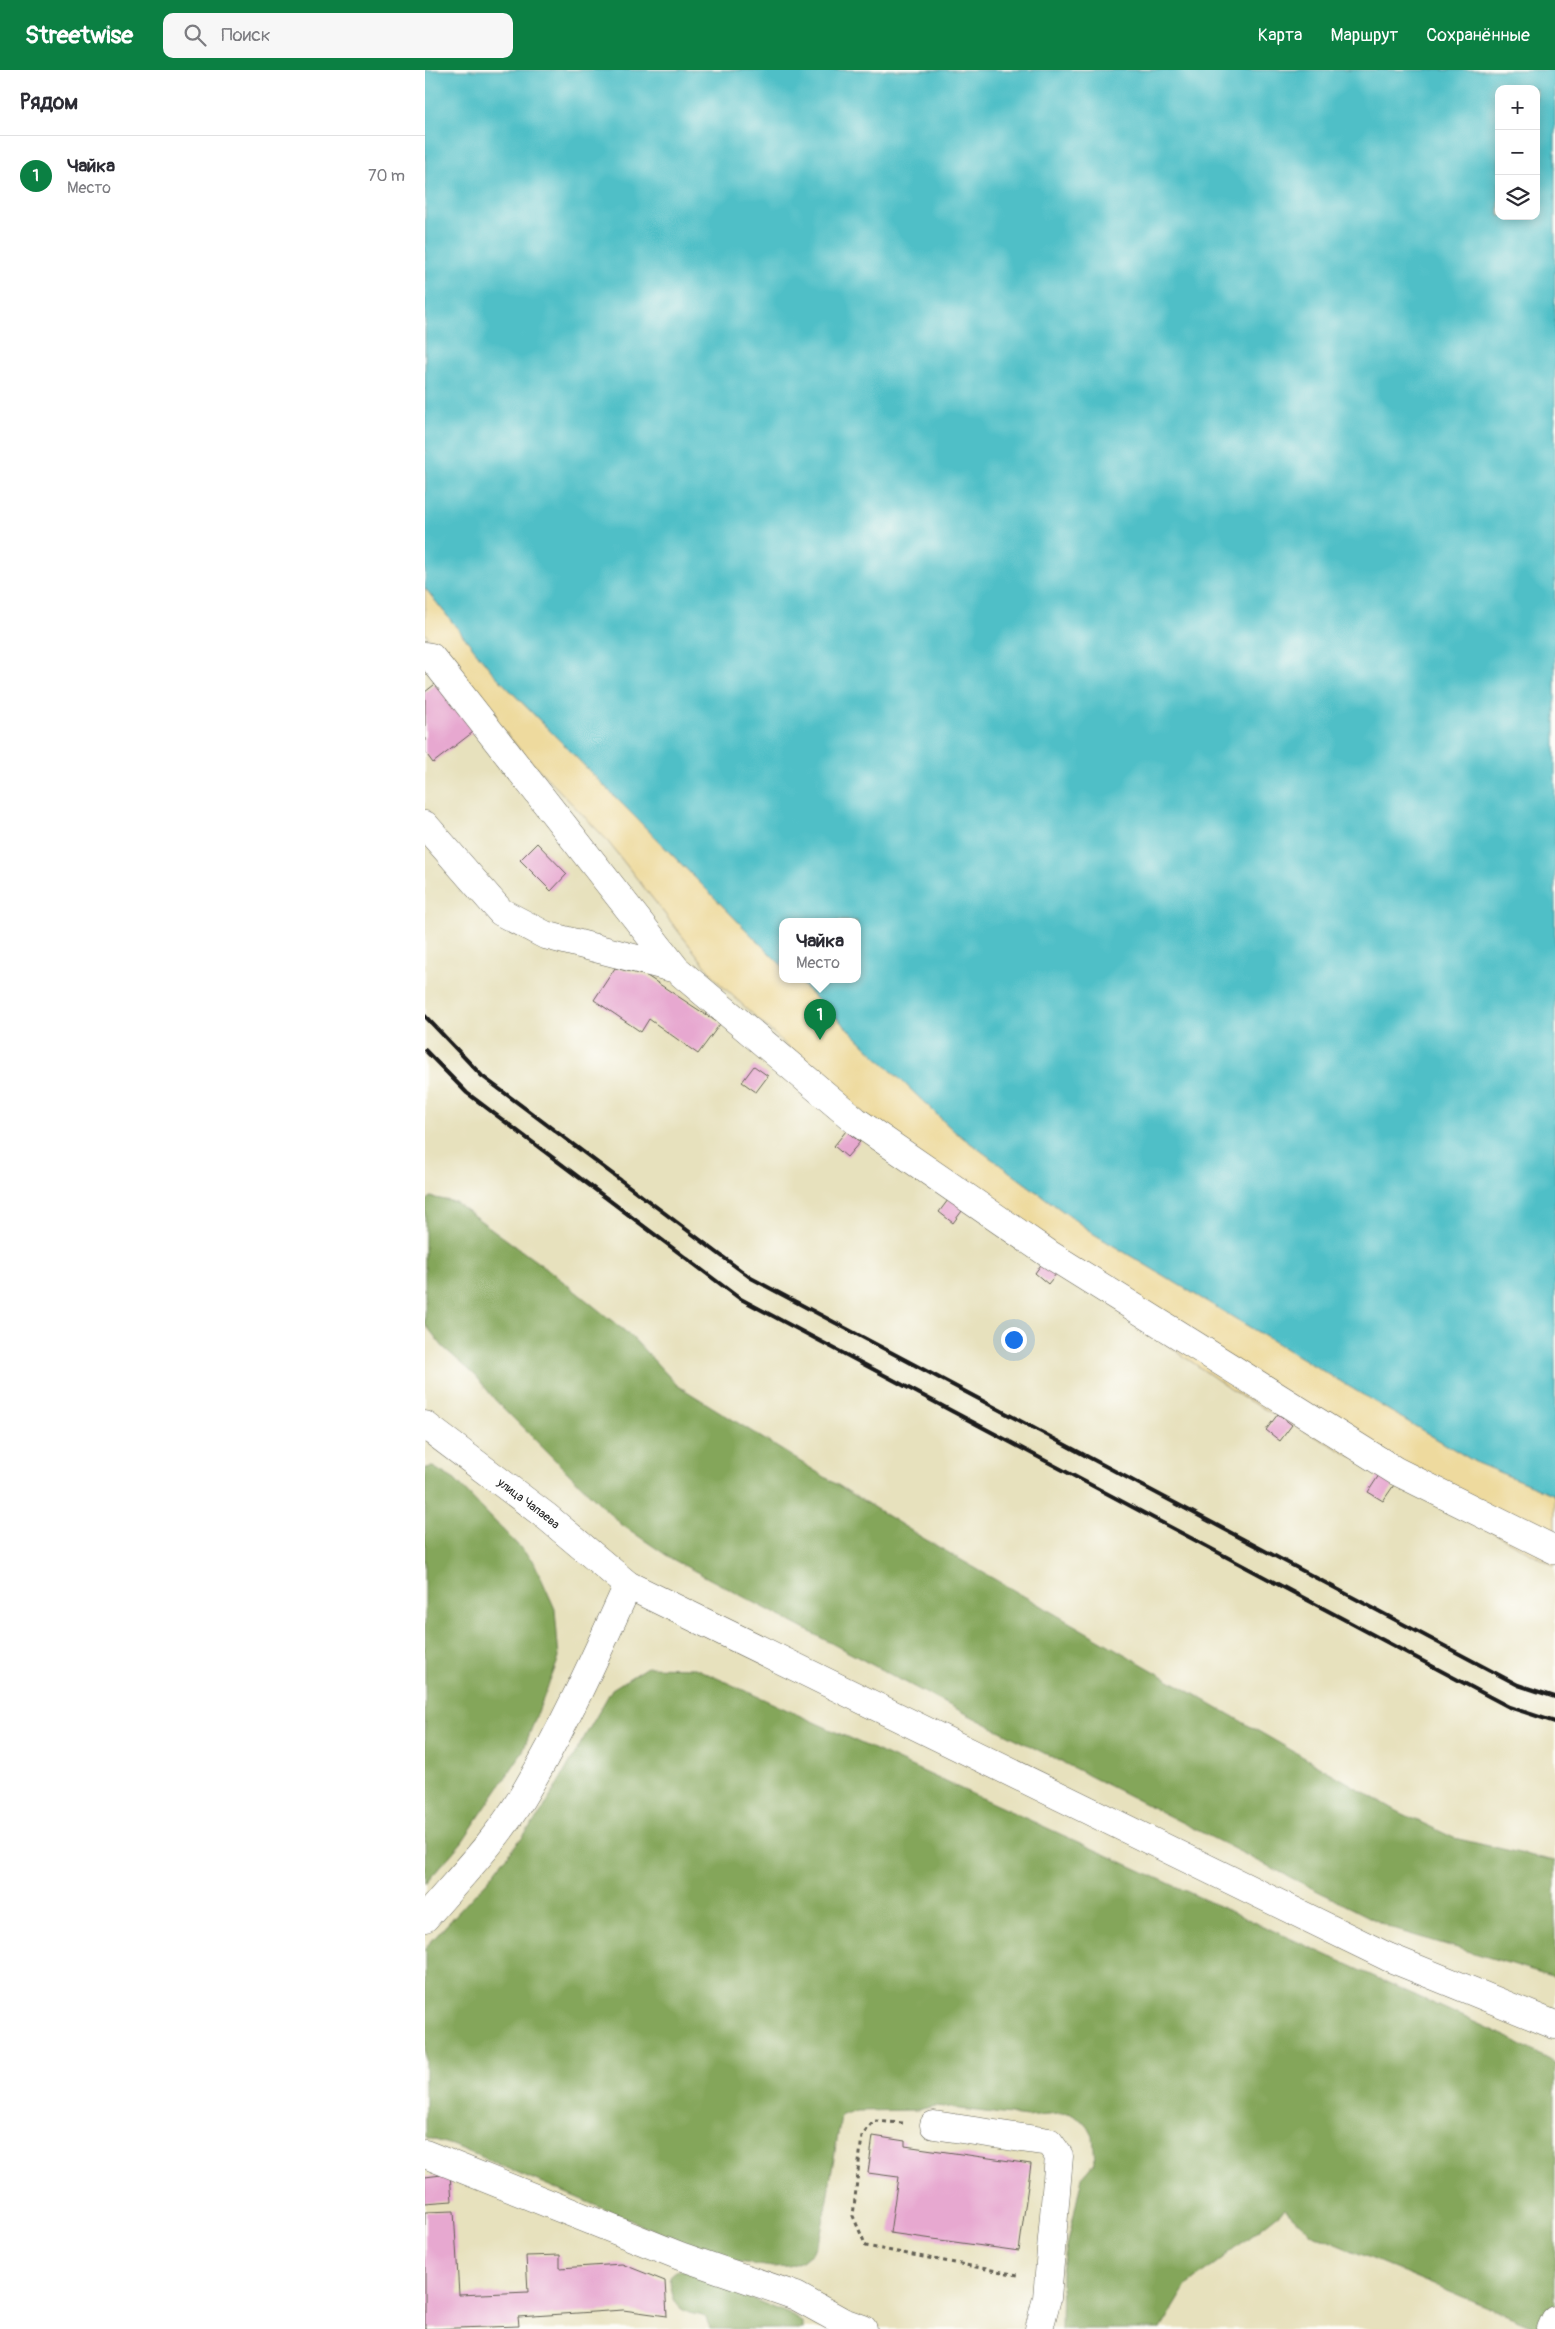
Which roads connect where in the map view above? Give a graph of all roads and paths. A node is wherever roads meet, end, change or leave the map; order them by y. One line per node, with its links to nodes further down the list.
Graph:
1 (425, 656): 3 (main road)
2 (425, 825): 3 (main road)
3 (676, 969): 5 (main road)
4 (425, 1425): 6 (main road, улица Чапаева)
5 (1555, 1550)
6 (628, 1585): 7 (main road); 8 (main road, улица Чапаева)
7 (425, 1918)
8 (1555, 2025)
9 (934, 2125): 11 (main road); 11 (path)
10 (425, 2154): 13 (main road)
11 (1048, 2281): 14 (main road)
12 (1555, 2320): 15 (main road)
13 (848, 2327)
14 (1039, 2329)
15 (1551, 2329)

